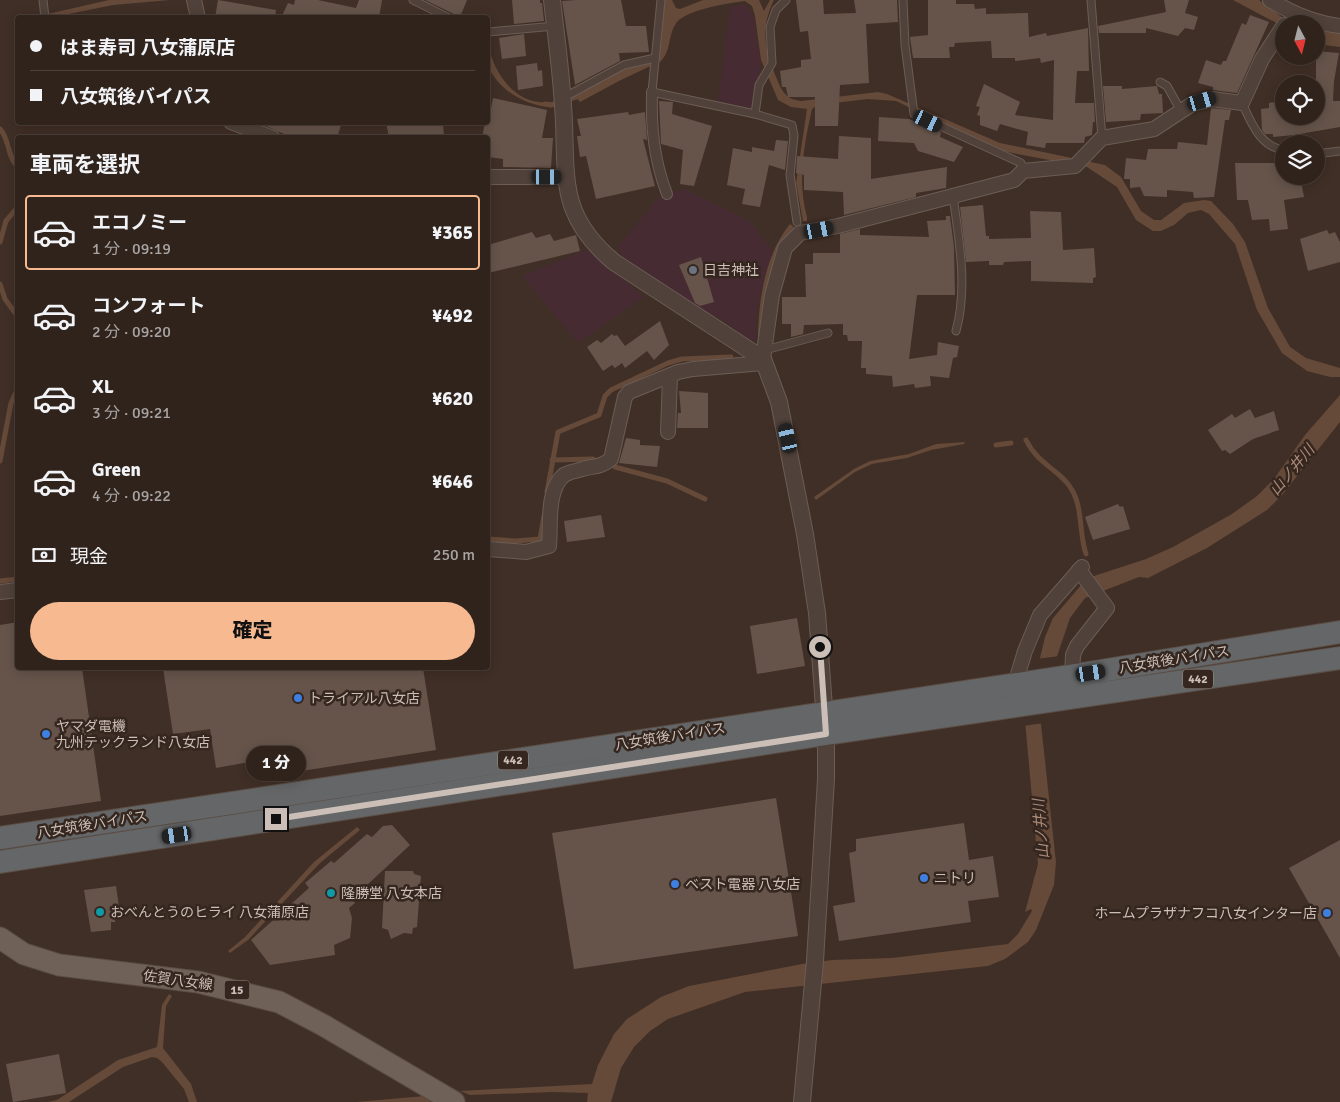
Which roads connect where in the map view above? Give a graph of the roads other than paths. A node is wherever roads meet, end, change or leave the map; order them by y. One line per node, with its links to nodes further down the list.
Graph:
1 (43, 0): 10 (lane)
2 (194, 0): 11 (street)
3 (413, 0): 12 (lane)
4 (552, 0): 15 (street)
5 (660, 0): 19 (lane)
6 (786, 0): 25 (lane)
7 (903, 0): 32 (lane)
8 (1091, 0): 28 (lane)
9 (1270, 0): 13 (street)
10 (45, 15)
11 (197, 15)
12 (443, 15)
13 (1280, 15)
14 (1325, 25): 16 (street)
15 (555, 26): 17 (lane); 22 (street)
16 (1340, 26)
17 (490, 32)
18 (1275, 38): 23 (street)
19 (655, 61): 21 (lane); 22 (lane)
20 (1160, 82): 24 (lane)
21 (652, 92): 25 (lane); 35 (street)
22 (563, 102): 34 (street)
23 (1242, 103): 24 (street); 29 (lane)
24 (1181, 111): 28 (street)
25 (755, 114): 37 (lane)
26 (239, 125): 27 (street)
27 (265, 135)
28 (1102, 138): 32 (street)
29 (1275, 148)
30 (1340, 151): 31 (lane)
31 (1325, 153)
32 (1023, 171): 36 (street)
33 (490, 177): 34 (street)
34 (567, 177): 40 (street)
35 (667, 194)
36 (952, 196): 37 (street); 38 (lane)
37 (799, 228): 40 (street)
38 (956, 331)
39 (828, 334): 40 (lane)
40 (764, 357): 41 (street); 50 (street)
41 (670, 376): 42 (street); 43 (street)
42 (668, 432)
43 (490, 550)
44 (15, 590): 45 (street)
45 (0, 592)
46 (1340, 632): 48 (highway, 八女筑後バイパス / 442)
47 (1340, 658): 49 (highway, 八女筑後バイパス / 442)
48 (1068, 676): 49 (highway, 八女筑後バイパス / 442); 49 (street)
49 (1020, 690): 50 (highway, 八女筑後バイパス / 442)
50 (826, 723): 51 (highway, 八女筑後バイパス / 442); 52 (highway, 八女筑後バイパス / 442); 55 (street)
51 (0, 838)
52 (0, 862)
53 (0, 938): 54 (main road, 佐賀八女線 / 15)
54 (454, 1102)
55 (802, 1102)

